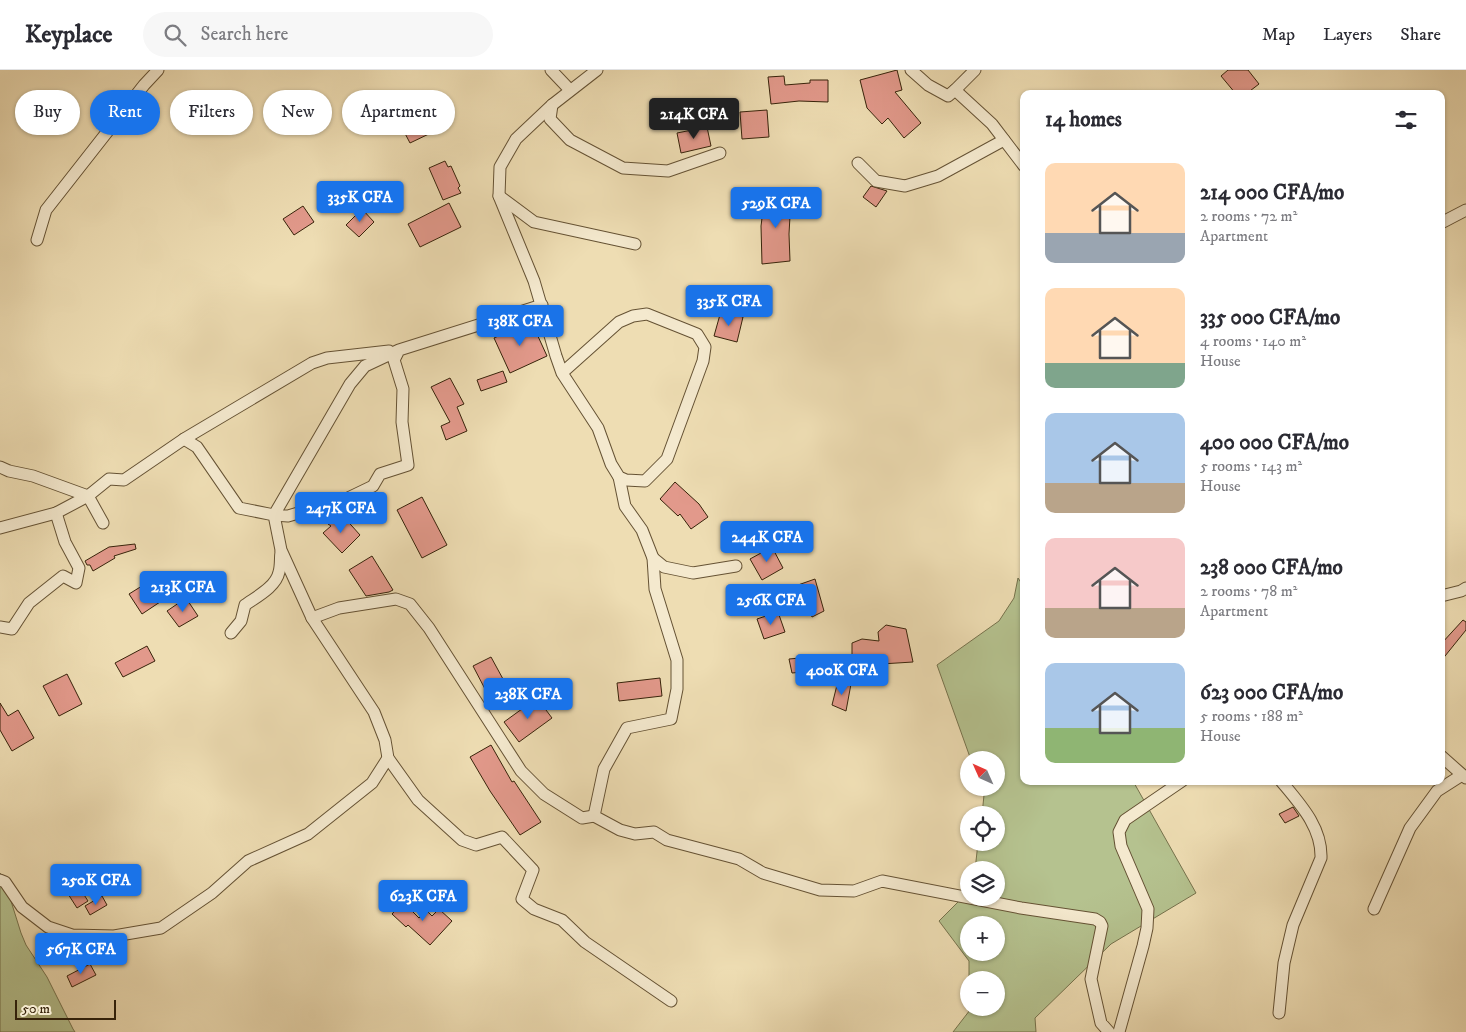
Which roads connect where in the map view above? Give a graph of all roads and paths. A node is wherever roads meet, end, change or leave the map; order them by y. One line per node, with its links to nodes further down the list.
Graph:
1 (158, 70): 16 (street)
2 (551, 70): 6 (street)
3 (597, 70): 6 (street)
4 (911, 70): 7 (street)
5 (975, 70): 7 (street)
6 (570, 90): 8 (street)
7 (955, 90): 9 (street)
8 (552, 105): 10 (street); 13 (street)
9 (1004, 140): 11 (street); 12 (street)
10 (720, 153)
11 (1020, 161)
12 (858, 163)
13 (499, 196): 17 (street); 18 (street)
14 (1466, 210): 15 (street)
15 (1445, 221)
16 (38, 240)
17 (634, 244)
18 (542, 305): 19 (street); 20 (street)
19 (399, 350): 21 (street); 26 (street); 26 (street)
20 (562, 373): 23 (street); 23 (street)
21 (184, 439): 24 (street); 26 (street)
22 (0, 467): 24 (street)
23 (618, 477): 30 (street)
24 (88, 496): 25 (street); 27 (street)
25 (56, 513): 28 (street); 35 (street)
26 (274, 515): 29 (street)
27 (103, 523)
28 (0, 528)
29 (281, 550): 34 (street); 36 (street)
30 (653, 558): 31 (street); 42 (street)
31 (736, 566)
32 (1466, 588): 33 (street)
33 (1445, 595)
34 (312, 618): 37 (street); 42 (street)
35 (0, 626)
36 (231, 633)
37 (388, 758): 43 (street); 45 (street)
38 (1445, 759): 39 (street)
39 (1464, 776): 44 (street)
40 (1176, 785): 48 (street)
41 (1284, 785): 46 (street)
42 (594, 816): 47 (street)
43 (0, 880)
44 (1374, 909)
45 (671, 1001)
46 (1279, 1013)
47 (1109, 1032)
48 (1119, 1032)

